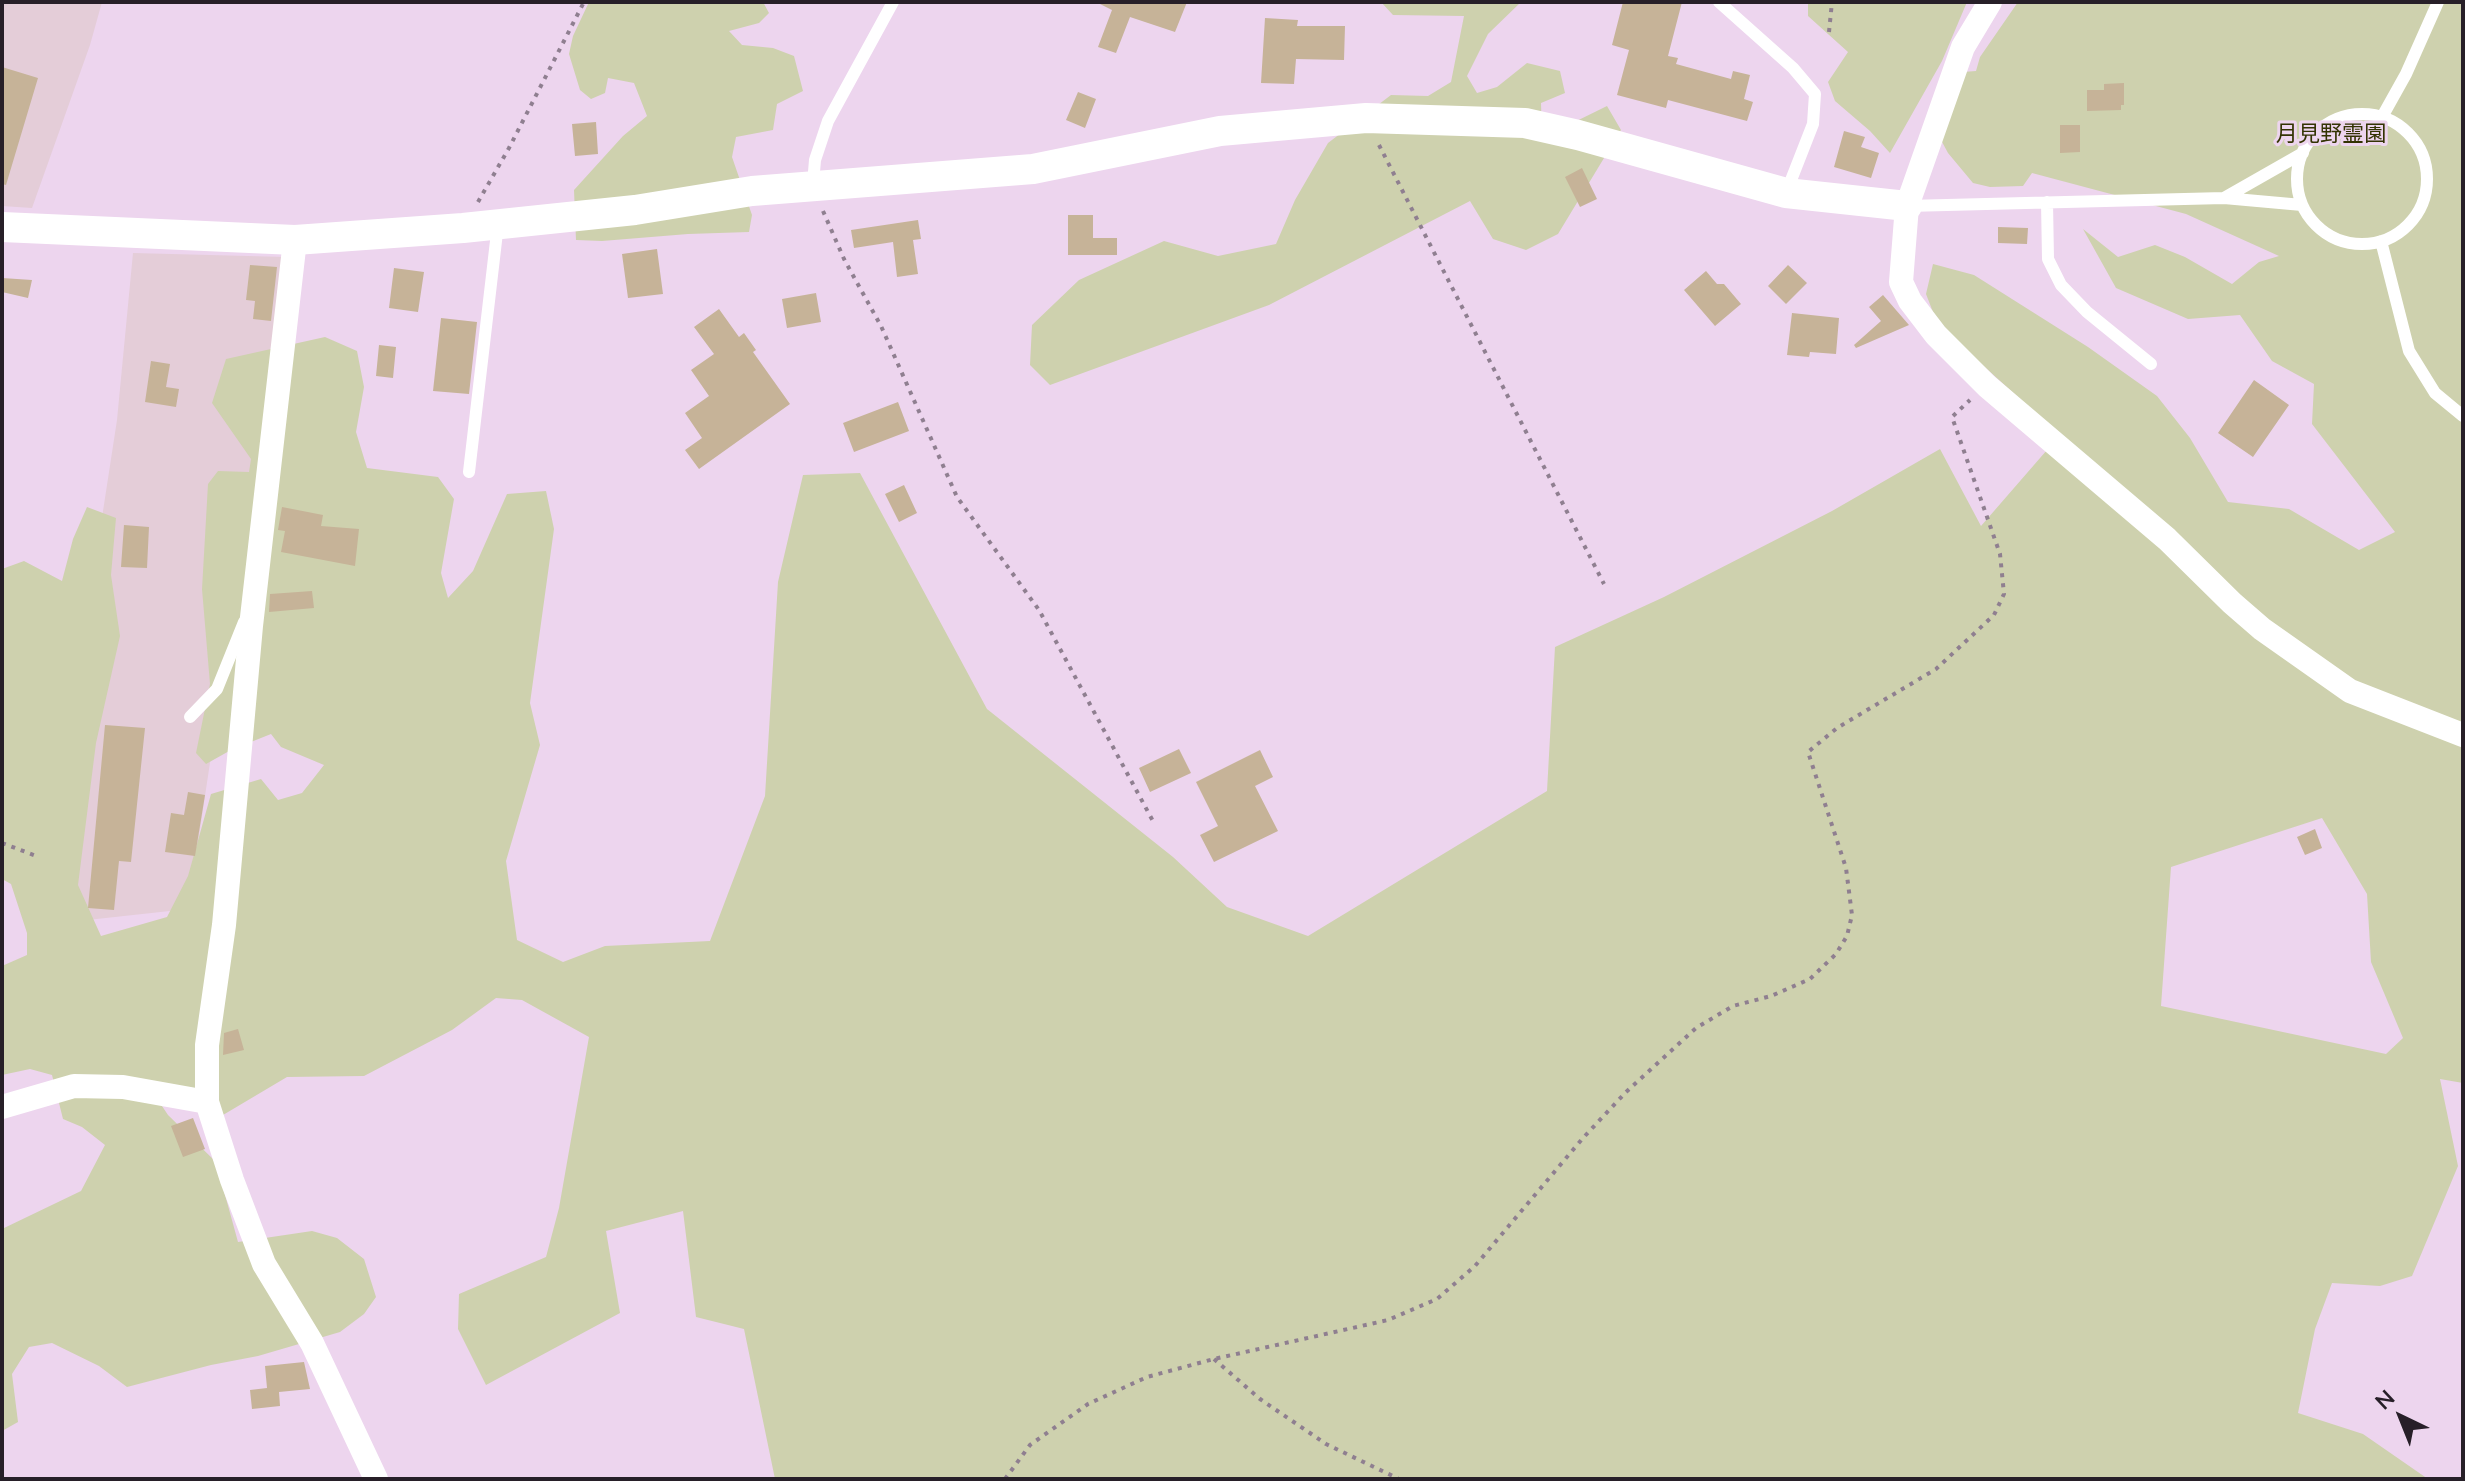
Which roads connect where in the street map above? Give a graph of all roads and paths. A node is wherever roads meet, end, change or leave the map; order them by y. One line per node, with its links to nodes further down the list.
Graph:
1 (584, 2): 19 (path)
2 (893, 2): 11 (lane)
3 (1719, 2): 12 (lane)
4 (1832, 2): 7 (path)
5 (1990, 2): 16 (street)
6 (2438, 2): 8 (lane)
7 (1829, 32)
8 (2382, 117): 10 (lane); 21 (lane)
9 (1366, 118): 11 (street); 12 (street); 26 (path)
10 (2303, 153): 13 (lane); 15 (lane)
11 (813, 186): 17 (street); 30 (path)
12 (1786, 193): 16 (street)
13 (2224, 198): 14 (lane); 15 (lane)
14 (2047, 202): 16 (lane); 22 (lane)
15 (2302, 205): 21 (lane)
16 (1907, 206): 23 (street)
17 (498, 224): 19 (street); 25 (lane)
18 (2, 227): 20 (street)
19 (463, 228): 20 (street)
20 (295, 240): 27 (street)
21 (2381, 241): 24 (lane)
22 (2151, 364)
23 (1987, 386): 29 (street); 35 (path)
24 (2463, 416)
25 (469, 472)
26 (1604, 584)
27 (254, 596): 28 (lane); 33 (street)
28 (190, 717)
29 (2463, 735)
30 (1154, 823)
31 (2, 843): 32 (path)
32 (39, 857)
33 (207, 1102): 34 (street); 36 (street)
34 (2, 1107)
35 (1214, 1359): 37 (path); 38 (path)
36 (376, 1479)
37 (1005, 1479)
38 (1399, 1479)

